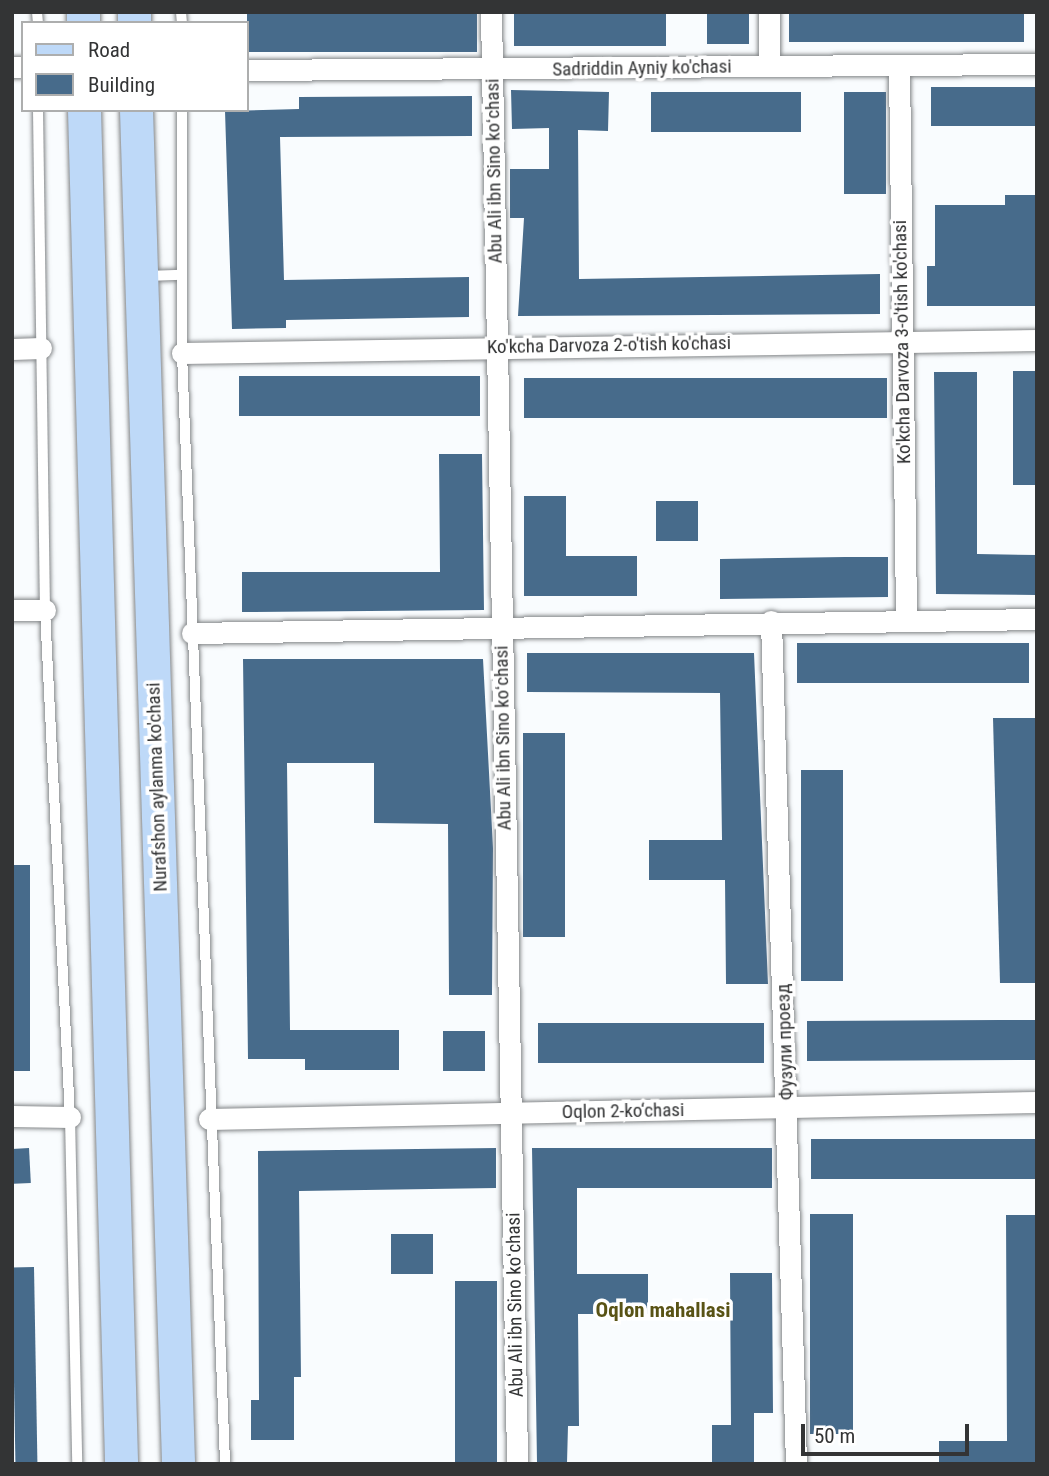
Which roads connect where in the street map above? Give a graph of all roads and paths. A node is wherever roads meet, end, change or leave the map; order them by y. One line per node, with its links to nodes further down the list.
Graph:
1 (491, 12): 7 (street, Abu Ali ibn Sino koʻchasi)
2 (769, 12): 4 (street)
3 (1037, 64): 5 (street, Sadriddin Ayniy ko'chasi)
4 (769, 65): 5 (street, Sadriddin Ayniy ko'chasi); 7 (street, Sadriddin Ayniy ko'chasi)
5 (899, 66): 15 (street, Ko'kcha Darvoza 3-o'tish ko'chasi)
6 (248, 70): 7 (street, Sadriddin Ayniy ko'chasi)
7 (492, 71): 16 (street, Abu Ali ibn Sino koʻchasi)
8 (38, 112): 17 (lane)
9 (84, 112): 21 (main road)
10 (136, 112): 13 (main road, Nurafshon aylanma ko'chasi)
11 (182, 112): 12 (lane)
12 (182, 275): 13 (lane); 19 (lane)
13 (141, 276): 20 (main road, Nurafshon aylanma ko'chasi)
14 (1037, 340): 15 (street, Ko'kcha Darvoza 2-o'tish ko'chasi)
15 (902, 341): 16 (street, Ko'kcha Darvoza 2-o'tish ko'chasi); 24 (street, Ko'kcha Darvoza 3-o'tish ko'chasi)
16 (498, 347): 19 (street, Ko'kcha Darvoza 2-o'tish ko'chasi); 27 (street, Abu Ali ibn Sino koʻchasi)
17 (41, 348): 18 (street); 23 (lane)
18 (12, 349)
19 (182, 353): 28 (lane)
20 (145, 359): 21 (main road); 37 (main road, Nurafshon aylanma ko'chasi)
21 (90, 361): 36 (main road)
22 (12, 610): 23 (street)
23 (45, 611): 33 (lane)
24 (906, 618): 25 (street); 26 (street)
25 (1037, 619)
26 (771, 621): 27 (street); 30 (street, Фузули проезд)
27 (500, 624): 28 (street); 31 (street, Abu Ali ibn Sino koʻchasi)
28 (192, 633): 34 (lane)
29 (1037, 1102): 30 (street, Oqlon 2-ko‘chasi)
30 (788, 1107): 31 (street, Oqlon 2-ko‘chasi); 40 (street, Фузули проезд)
31 (511, 1113): 34 (street, Oqlon 2-ko‘chasi); 39 (street, Abu Ali ibn Sino koʻchasi)
32 (12, 1116): 33 (street)
33 (70, 1117): 35 (lane)
34 (209, 1119): 38 (lane)
35 (78, 1464)
36 (121, 1464)
37 (178, 1464)
38 (225, 1464)
39 (517, 1464)
40 (796, 1464)

